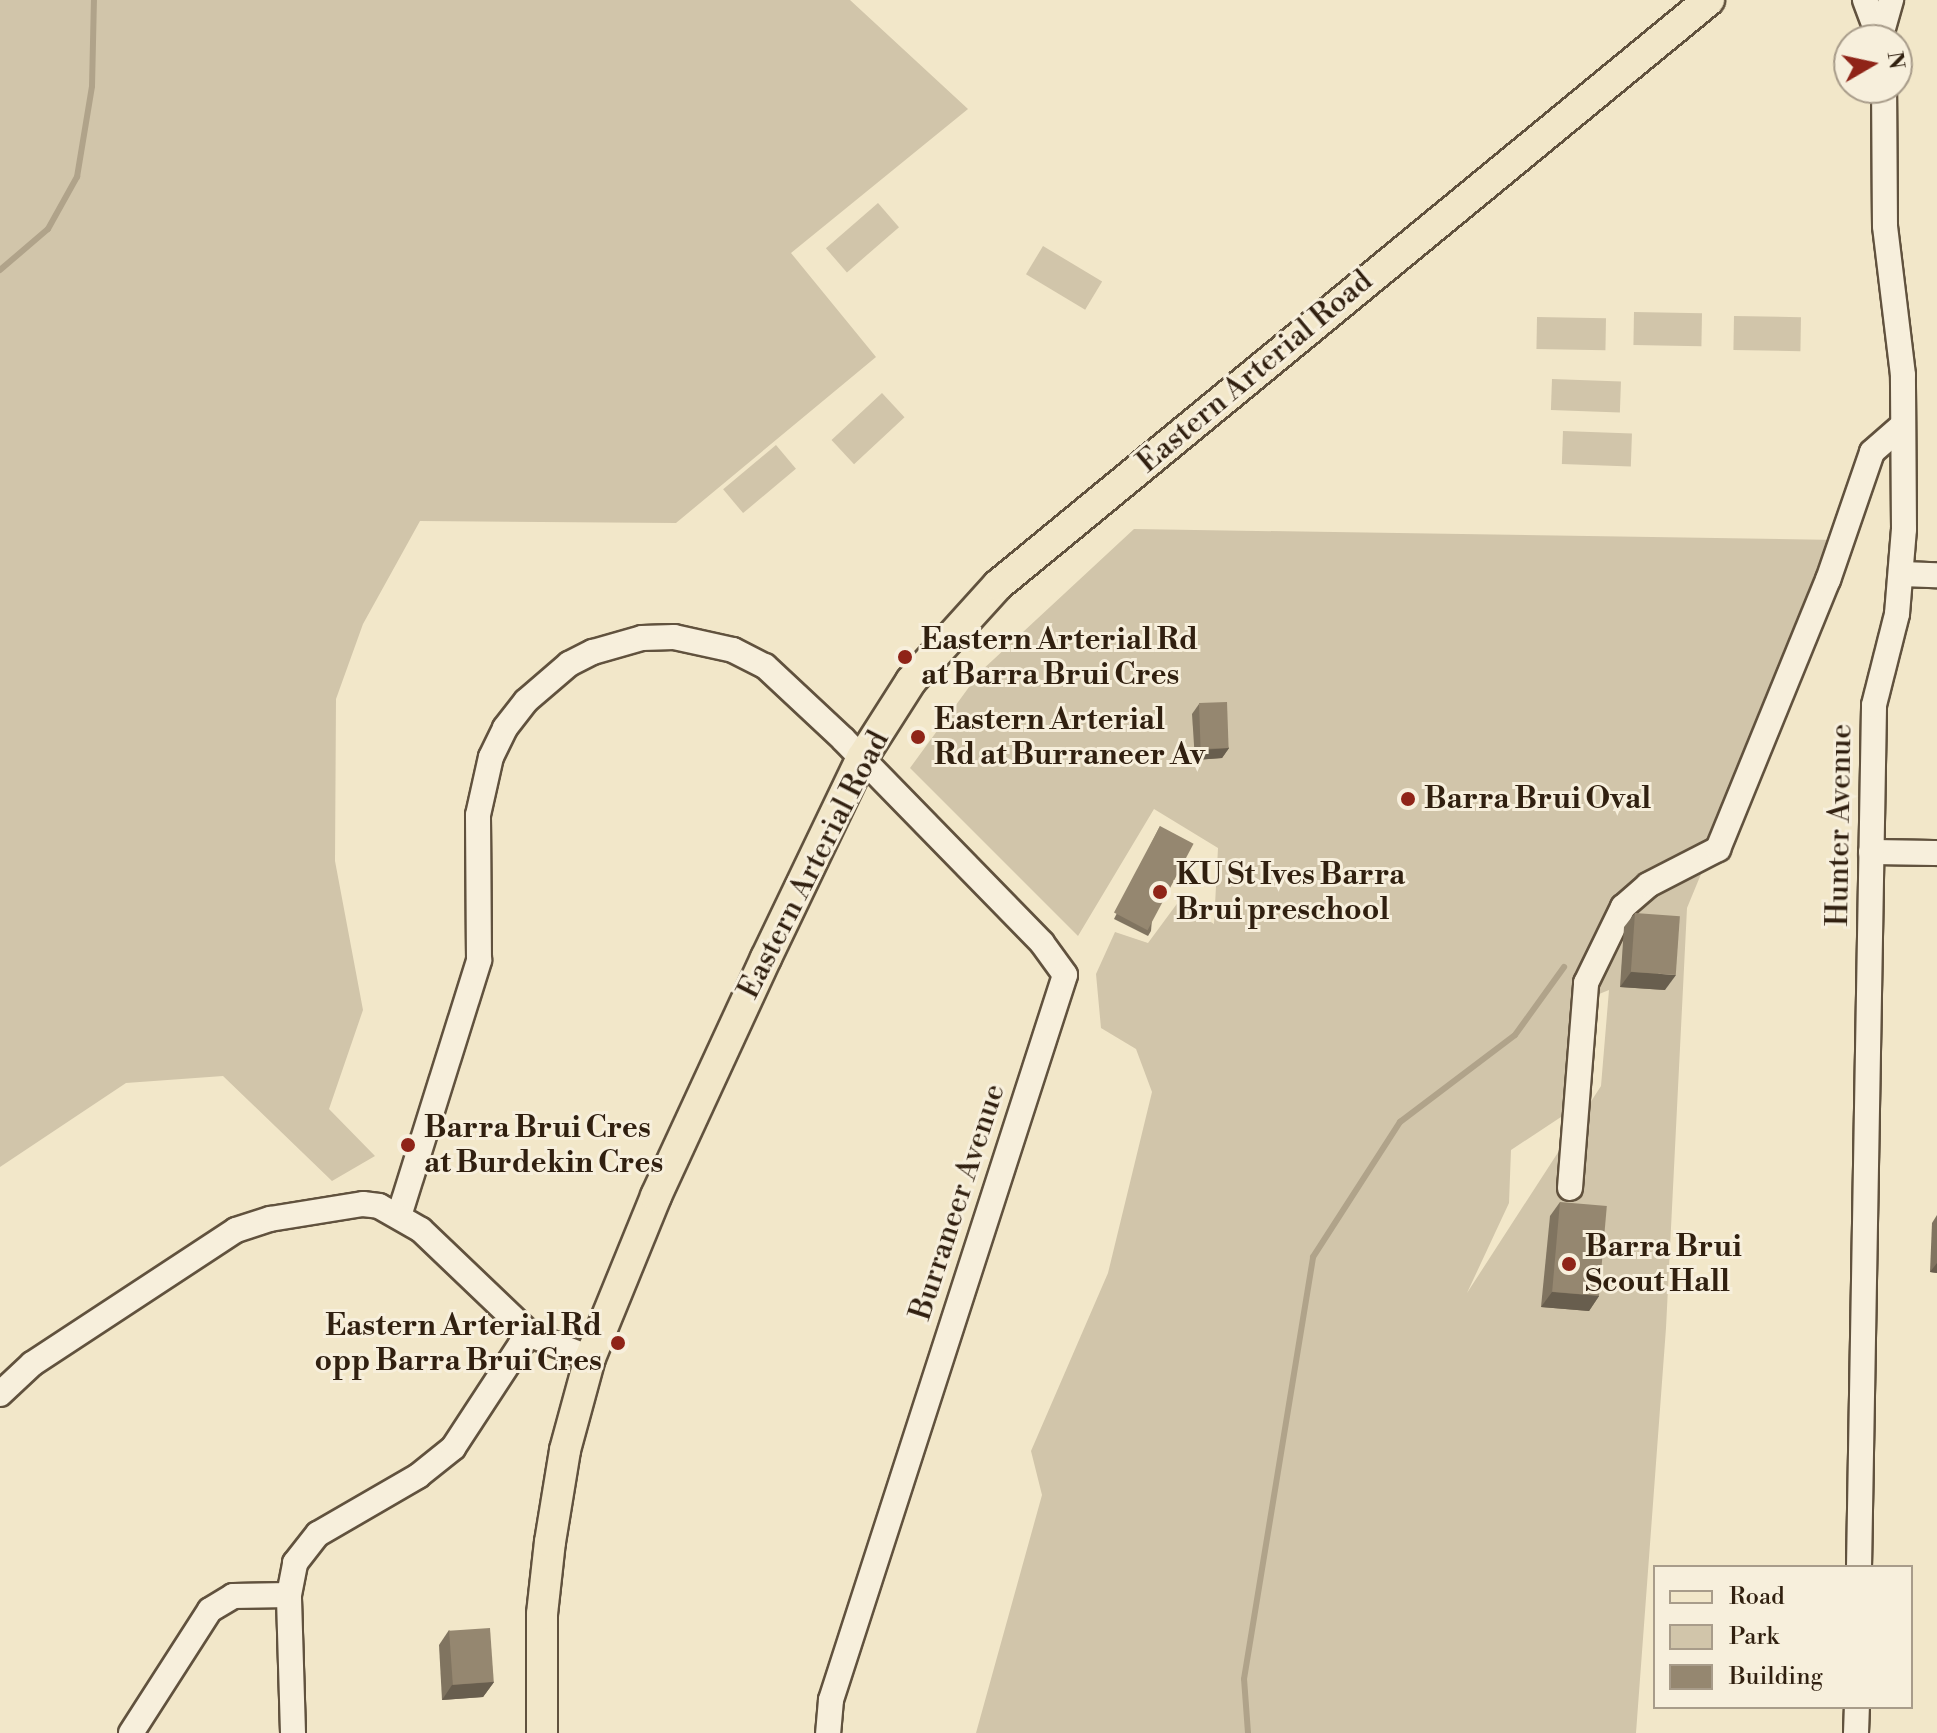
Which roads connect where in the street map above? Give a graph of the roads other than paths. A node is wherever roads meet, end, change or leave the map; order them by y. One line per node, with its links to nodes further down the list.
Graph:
1 (1709, 0): 10 (main road, Eastern Arterial Road)
2 (1865, 0): 4 (street)
3 (1891, 0): 5 (street)
4 (1874, 24)
5 (1884, 24)
6 (1884, 104): 7 (street, Hunter Avenue)
7 (1903, 425): 8 (street, Hunter Avenue); 13 (street)
8 (1901, 574): 9 (street); 11 (street, Hunter Avenue)
9 (1937, 575)
10 (862, 758): 14 (street); 16 (main road, Eastern Arterial Road); 24 (street, Burraneer Avenue)
11 (1871, 852): 12 (street); 18 (street, Hunter Avenue)
12 (1937, 853)
13 (1570, 1188)
14 (399, 1216): 15 (street); 17 (street)
15 (531, 1335): 16 (street); 19 (street)
16 (590, 1358): 23 (main road, Eastern Arterial Road)
17 (0, 1394)
18 (1859, 1565)
19 (289, 1595): 21 (street); 22 (street)
20 (1857, 1709): 25 (street)
21 (131, 1733)
22 (293, 1733)
23 (542, 1733)
24 (828, 1733)
25 (1856, 1733)

